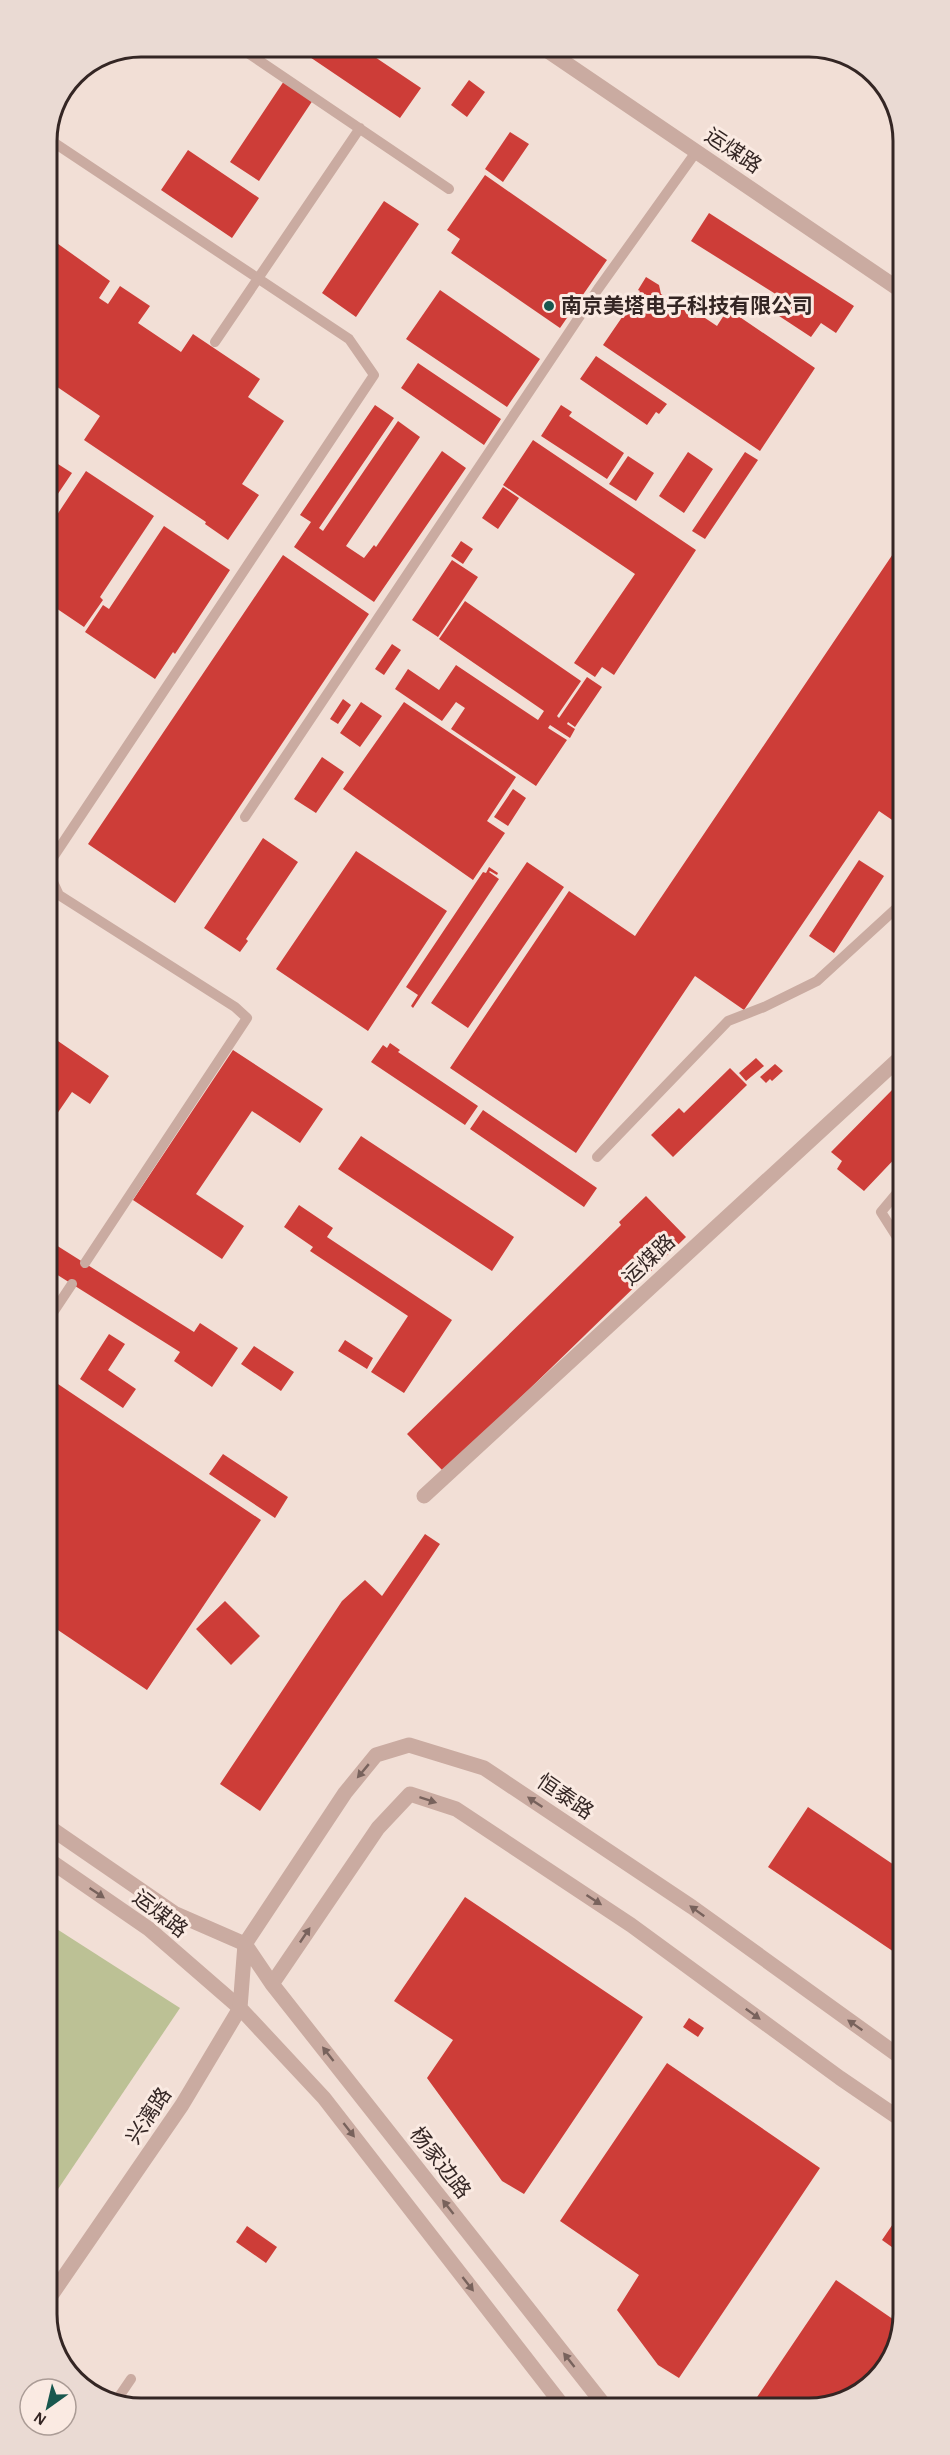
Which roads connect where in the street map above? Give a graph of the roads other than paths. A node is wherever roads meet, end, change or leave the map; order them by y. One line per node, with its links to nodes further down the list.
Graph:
1 (255, 57): 3 (lane)
2 (557, 57): 5 (street, 运煤路)
3 (360, 128): 6 (lane); 7 (lane)
4 (57, 145): 7 (lane)
5 (696, 152): 8 (street, 运煤路); 10 (lane)
6 (449, 189)
7 (258, 278): 9 (lane); 11 (lane)
8 (893, 285)
9 (215, 342)
10 (245, 817)
11 (57, 850)
12 (57, 891): 18 (lane)
13 (893, 911): 15 (lane)
14 (893, 1064): 21 (street, 运煤路)
15 (597, 1157)
16 (893, 1198): 17 (lane)
17 (893, 1231)
18 (86, 1263)
19 (72, 1284): 20 (lane)
20 (57, 1306)
21 (424, 1496)
22 (57, 1833): 24 (street, 运煤路)
23 (57, 1866): 26 (street, 运煤路, one-way to 26)
24 (245, 1944): 25 (street, 杨家边路); 26 (street, 兴漓路); 27 (street, 恒泰路, one-way to 24)
25 (272, 1984): 28 (street, one-way to 28); 33 (street, 杨家边路, one-way to 25)
26 (240, 2008): 29 (street, 兴漓路); 32 (street, one-way to 32)
27 (893, 2051)
28 (893, 2114)
29 (57, 2287)
30 (131, 2379): 31 (lane)
31 (120, 2395)
32 (557, 2398)
33 (599, 2398)

